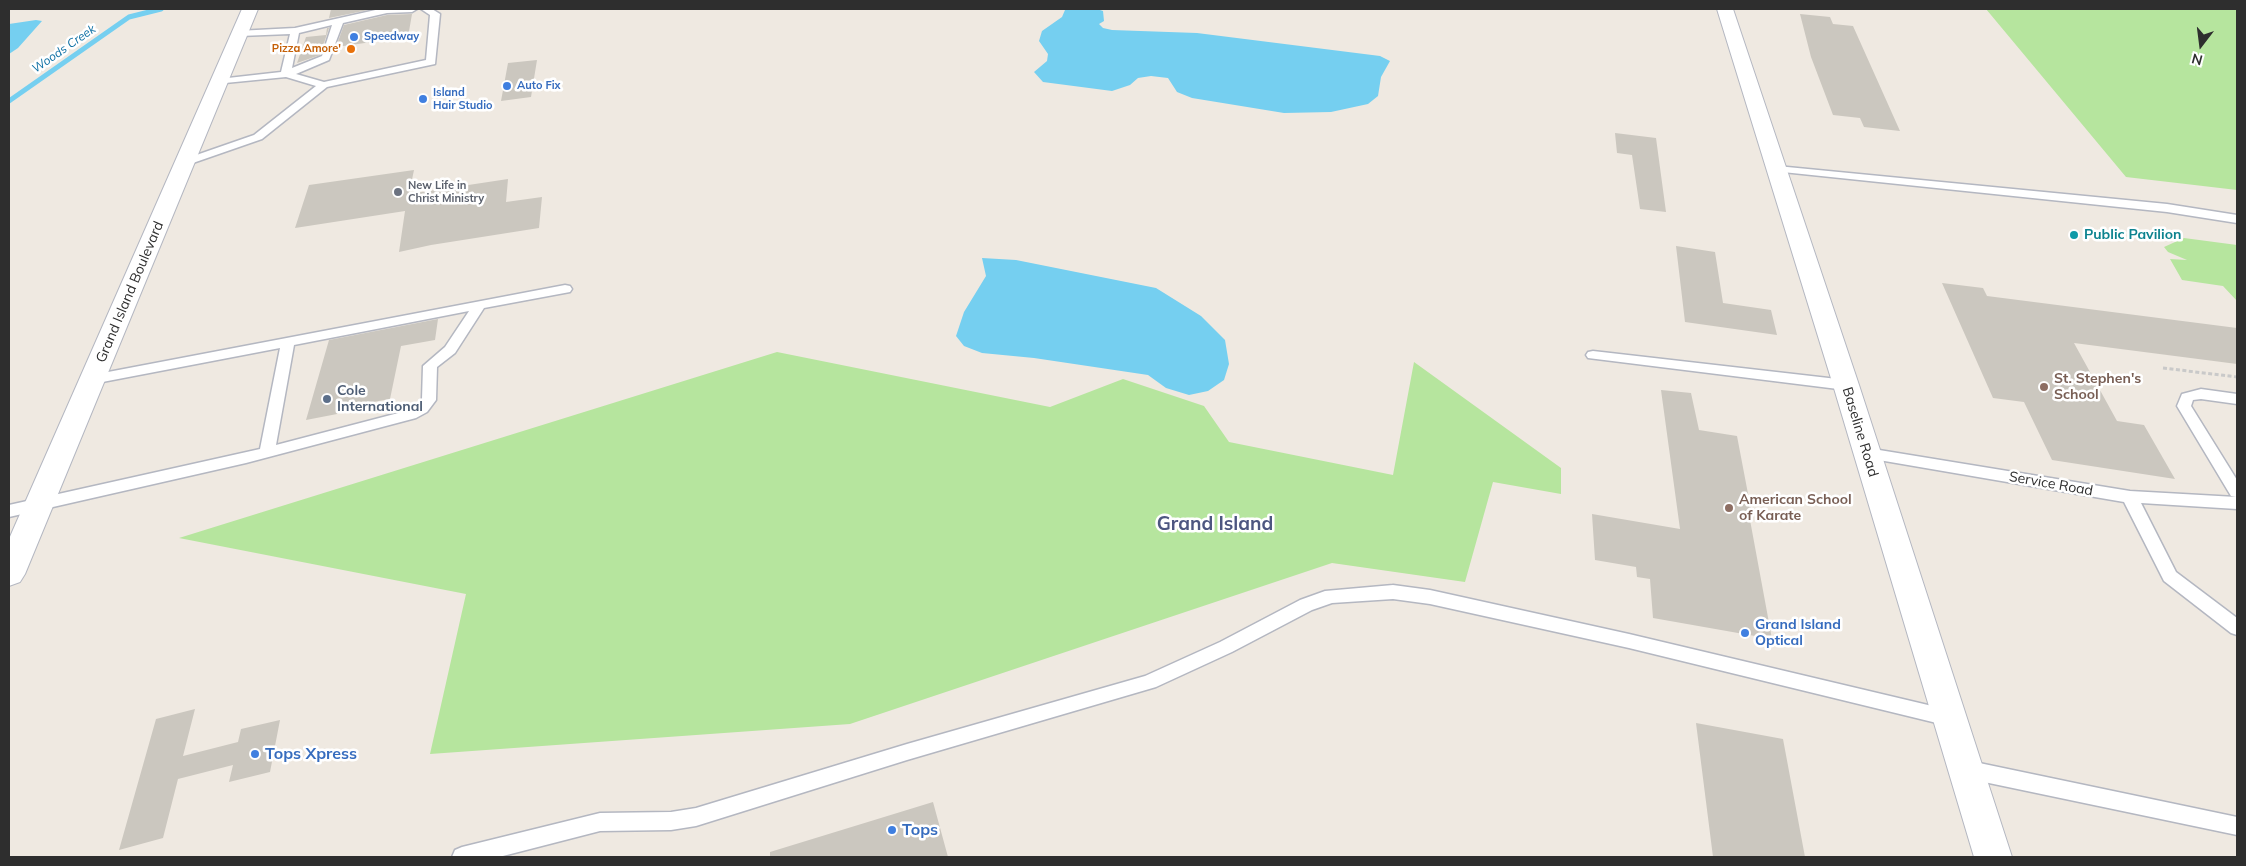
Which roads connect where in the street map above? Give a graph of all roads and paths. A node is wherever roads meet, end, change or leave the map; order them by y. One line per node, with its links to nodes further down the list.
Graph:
1 (250, 9): 7 (street, Grand Island Boulevard)
2 (412, 9): 5 (lane)
3 (425, 9): 10 (lane)
4 (1725, 9): 12 (street, Baseline Road)
5 (339, 20): 6 (lane); 8 (lane)
6 (294, 31): 7 (lane); 8 (lane)
7 (240, 33): 9 (street, Grand Island Boulevard)
8 (286, 74): 9 (lane); 10 (lane)
9 (219, 82): 11 (street, Grand Island Boulevard)
10 (324, 85): 11 (lane)
11 (186, 162): 20 (street, Grand Island Boulevard)
12 (1777, 169): 13 (lane); 21 (street, Baseline Road)
13 (2237, 219)
14 (565, 289): 15 (lane)
15 (480, 305): 16 (lane); 23 (lane)
16 (288, 342): 20 (lane); 23 (lane)
17 (1592, 355): 21 (lane)
18 (2163, 368): 19 (path)
19 (2237, 378)
20 (92, 379): 28 (street, Grand Island Boulevard)
21 (1846, 385): 24 (street, Baseline Road)
22 (2237, 399): 25 (lane)
23 (267, 452): 28 (lane)
24 (1867, 453): 26 (lane, Service Road); 32 (street, Baseline Road)
25 (2237, 492)
26 (2130, 497): 27 (lane, Service Road); 31 (lane)
27 (2237, 503)
28 (38, 505): 29 (lane); 30 (street, Grand Island Boulevard)
29 (9, 511)
30 (9, 574)
31 (2237, 628)
32 (1949, 718): 33 (street, Baseline Road); 35 (lane)
33 (1965, 769): 34 (lane); 36 (street, Baseline Road)
34 (2237, 826)
35 (462, 857)
36 (1993, 857)

